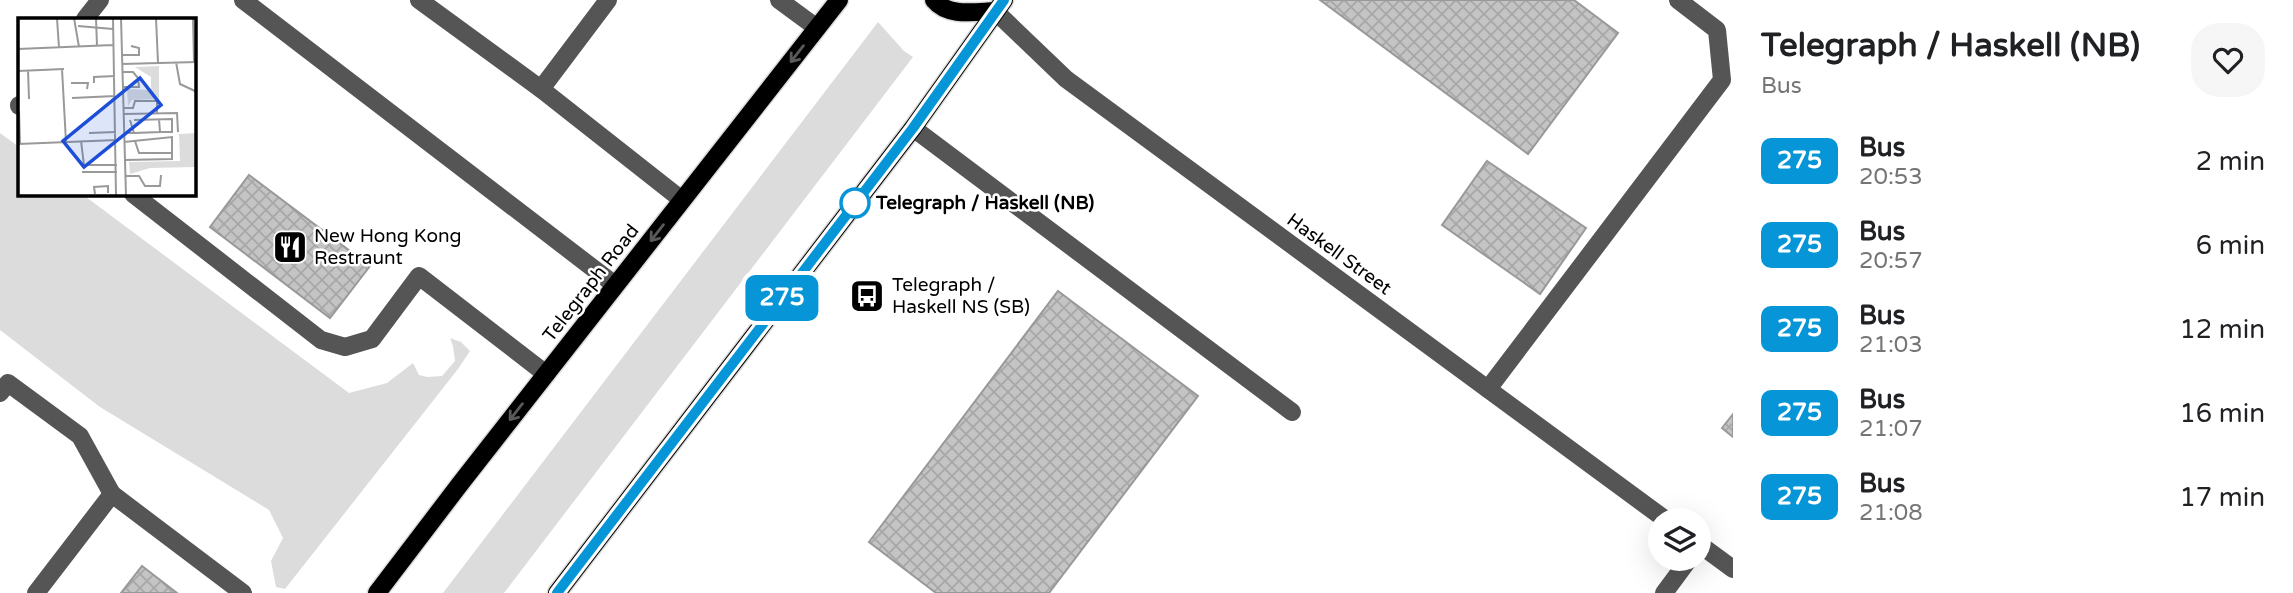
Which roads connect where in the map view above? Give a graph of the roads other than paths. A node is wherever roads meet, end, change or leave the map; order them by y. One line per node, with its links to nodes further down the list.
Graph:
1 (100, 0): 10 (street)
2 (243, 0): 16 (street)
3 (419, 0): 12 (street)
4 (608, 0): 12 (street)
5 (779, 0): 11 (street)
6 (839, 0): 11 (main road, Telegraph Road)
7 (934, 0): 9 (main road)
8 (1678, 0): 18 (street)
9 (999, 6): 13 (main road); 18 (street, Haskell Street)
10 (86, 18)
11 (817, 28): 15 (main road, Telegraph Road, one-way to 15)
12 (541, 89): 15 (street)
13 (913, 128): 20 (street); 29 (main road)
14 (136, 196): 17 (street)
15 (682, 200): 16 (main road, Telegraph Road, one-way to 16)
16 (615, 285): 17 (main road, Telegraph Road)
17 (546, 374): 28 (main road, Telegraph Road, one-way to 28)
18 (1488, 389): 22 (street, Haskell Street)
19 (0, 393): 21 (street)
20 (1292, 412)
21 (112, 494): 26 (street); 27 (street)
22 (1650, 508)
23 (1711, 553): 24 (street)
24 (1733, 569)
25 (1680, 571): 30 (street)
26 (36, 593)
27 (243, 593)
28 (377, 593)
29 (557, 593)
30 (1664, 593)

